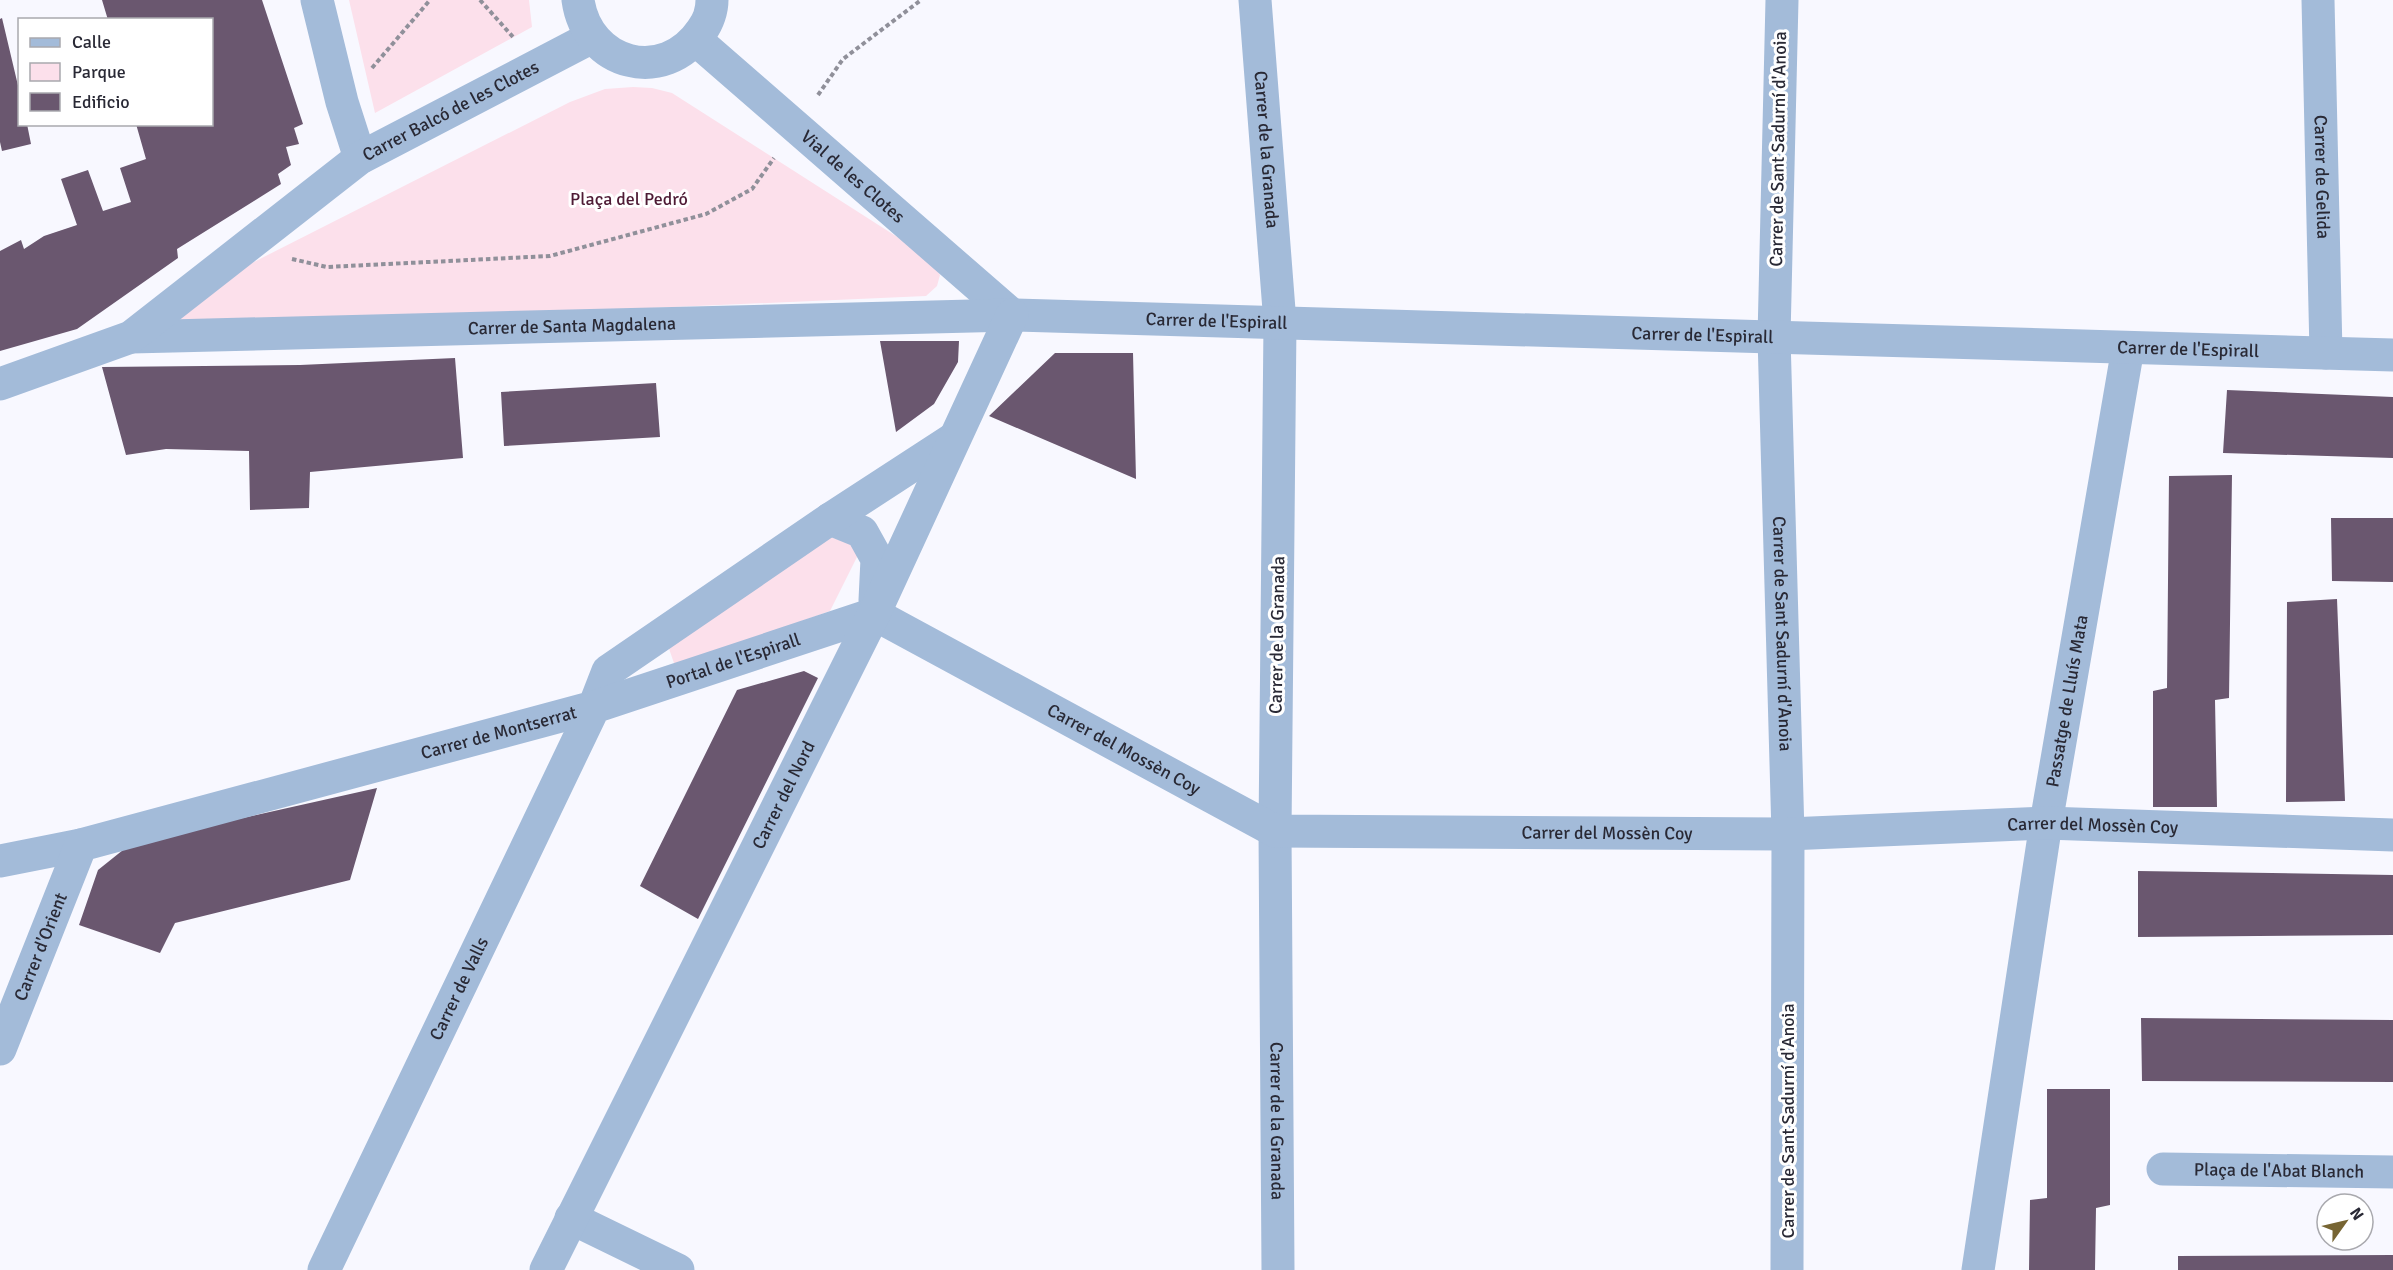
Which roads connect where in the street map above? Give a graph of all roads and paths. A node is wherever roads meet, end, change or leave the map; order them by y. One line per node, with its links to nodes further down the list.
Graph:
1 (317, 0): 13 (street, Carrer Balcó de les Clotes)
2 (430, 0): 13 (path)
3 (480, 0): 12 (path)
4 (578, 0): 10 (street)
5 (712, 0): 11 (street)
6 (921, 0): 14 (path)
7 (1255, 0): 18 (street, Carrer de la Granada)
8 (1782, 0): 20 (street, Carrer de Sant Sadurní d'Anoia)
9 (2318, 0): 22 (street, Carrer de Gelida)
10 (592, 37): 11 (street); 12 (street, Carrer Balcó de les Clotes)
11 (696, 40): 14 (street, Vial de les Clotes)
12 (531, 69): 15 (street, Carrer Balcó de les Clotes)
13 (342, 102): 15 (street, Carrer Balcó de les Clotes)
14 (796, 127): 16 (path); 17 (street, Vial de les Clotes)
15 (360, 158): 16 (street, Carrer de Santa Magdalena)
16 (244, 248): 19 (street, Carrer de Santa Magdalena)
17 (1012, 315): 18 (street, Carrer de l'Espirall); 19 (street, Carrer de Santa Magdalena); 25 (street, Carrer del Nord)
18 (1280, 323): 20 (street, Carrer de l'Espirall); 30 (street, Carrer de la Granada)
19 (130, 337): 24 (street, Carrer de Santa Magdalena)
20 (1773, 337): 21 (street, Carrer de l'Espirall); 31 (street, Carrer de Sant Sadurní d'Anoia)
21 (2128, 348): 22 (street, Carrer de l'Espirall); 29 (street, Passatge de Lluís Mata)
22 (2326, 353): 23 (street, Carrer de l'Espirall)
23 (2393, 355)
24 (0, 384)
25 (953, 439): 26 (street, Carrer de Montserrat); 27 (street, Carrer del Nord)
26 (830, 519): 27 (street); 28 (street, Carrer de Montserrat)
27 (874, 614): 28 (street, Portal de l'Espirall); 30 (street, Carrer del Mossèn Coy); 38 (street, Carrer del Nord)
28 (594, 707): 33 (street, Carrer de Montserrat); 39 (street, Carrer de Valls)
29 (2046, 823): 31 (street, Carrer del Mossèn Coy); 32 (street, Carrer del Mossèn Coy); 44 (street, Passatge de Lluís Mata)
30 (1275, 831): 31 (street, Carrer del Mossèn Coy); 42 (street, Carrer de la Granada)
31 (1788, 834): 43 (street, Carrer de Sant Sadurní d'Anoia)
32 (2393, 835)
33 (81, 845): 34 (street, Carrer de Montserrat); 35 (street, Carrer d'Orient)
34 (0, 861)
35 (0, 1049)
36 (2163, 1169): 37 (street, Plaça de l'Abat Blanch)
37 (2393, 1172)
38 (571, 1218): 40 (street, Carrer del Nord); 41 (street)
39 (324, 1270)
40 (546, 1270)
41 (678, 1270)
42 (1278, 1270)
43 (1787, 1270)
44 (1978, 1270)

